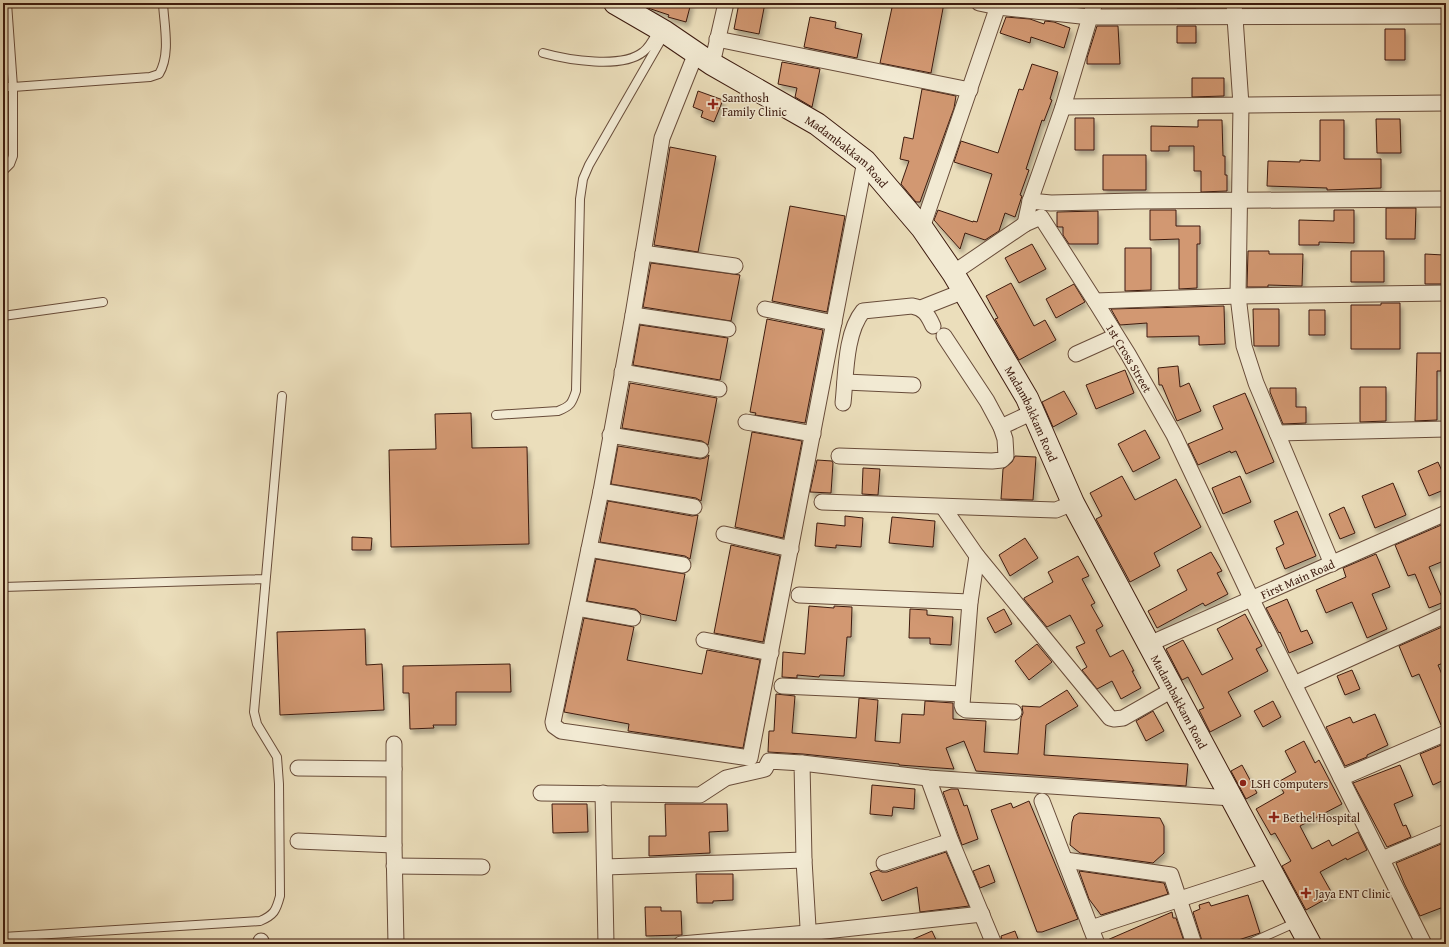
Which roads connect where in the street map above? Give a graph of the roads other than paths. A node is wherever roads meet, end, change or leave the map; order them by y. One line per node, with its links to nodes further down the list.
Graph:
1 (7, 3): 16 (lane)
2 (163, 3): 16 (lane)
3 (726, 3): 12 (street)
4 (979, 3): 7 (street)
5 (1095, 3): 10 (street)
6 (620, 4): 11 (street, Madambakkam Road)
7 (999, 5): 10 (street); 17 (street)
8 (1234, 10): 9 (street); 10 (street); 19 (street)
9 (1446, 16)
10 (1090, 17): 20 (street)
11 (662, 31): 13 (lane); 14 (street, Madambakkam Road); 54 (lane)
12 (717, 39): 14 (street); 17 (street)
13 (543, 53)
14 (704, 58): 21 (street, Madambakkam Road); 30 (street)
15 (3, 87): 16 (lane)
16 (13, 87): 22 (lane)
17 (970, 90): 29 (street)
18 (1446, 103): 19 (street)
19 (1242, 105): 20 (street); 24 (street)
20 (1062, 107): 25 (street)
21 (865, 161): 29 (street, Madambakkam Road); 41 (street)
22 (3, 171)
23 (1446, 199): 24 (street)
24 (1240, 200): 26 (street); 34 (street)
25 (1030, 202): 26 (street); 28 (street)
26 (1050, 203): 27 (street)
27 (1041, 217): 28 (street); 35 (street, 1st Cross Street)
28 (1025, 224): 32 (street)
29 (922, 228): 32 (street, Madambakkam Road)
30 (643, 253): 31 (street); 39 (street)
31 (735, 266)
32 (959, 282): 37 (street); 53 (street, Madambakkam Road)
33 (1446, 293): 34 (street)
34 (1238, 296): 35 (street); 58 (street)
35 (1096, 301): 45 (street, 1st Cross Street)
36 (103, 302): 40 (lane)
37 (921, 308): 42 (street); 48 (street)
38 (765, 309): 41 (street)
39 (634, 315): 43 (street); 47 (street)
40 (3, 316)
41 (834, 323): 60 (street)
42 (933, 326)
43 (728, 329)
44 (944, 336): 56 (street)
45 (1116, 336): 46 (street); 78 (street, 1st Cross Street)
46 (1076, 354)
47 (622, 372): 50 (street); 59 (street)
48 (845, 382): 49 (street); 52 (street)
49 (913, 385)
50 (719, 389)
51 (282, 396): 75 (lane)
52 (843, 404)
53 (1033, 412): 56 (street); 65 (street, Madambakkam Road)
54 (496, 415)
55 (746, 422): 60 (street)
56 (1001, 427): 62 (street)
57 (1446, 429): 58 (street)
58 (1277, 433): 74 (street)
59 (610, 434): 61 (street); 63 (street)
60 (813, 434): 71 (street)
61 (701, 450)
62 (839, 456)
63 (601, 491): 66 (street); 70 (street)
64 (822, 502): 67 (street)
65 (1073, 503): 67 (street); 84 (street, Madambakkam Road)
66 (694, 507)
67 (943, 507): 72 (street)
68 (1446, 513): 74 (street, First Main Road)
69 (724, 534): 71 (street)
70 (589, 549): 73 (street); 80 (street)
71 (791, 549): 85 (street)
72 (976, 556): 79 (street); 88 (street)
73 (683, 564)
74 (1332, 564): 78 (street, First Main Road)
75 (265, 579): 76 (lane); 118 (lane)
76 (3, 587)
77 (799, 595): 79 (street)
78 (1252, 600): 84 (street, First Main Road); 86 (street, 1st Cross Street)
79 (970, 602): 89 (street)
80 (577, 608): 82 (street); 85 (street)
81 (1446, 615): 86 (street)
82 (633, 618)
83 (704, 640): 85 (street)
84 (1149, 644): 88 (street, Madambakkam Road)
85 (771, 653)
86 (1294, 684): 97 (street, 1st Cross Street)
87 (782, 686): 89 (street)
88 (1174, 690): 100 (street, Madambakkam Road)
89 (962, 694): 90 (street)
90 (1014, 712)
91 (1446, 733): 97 (street)
92 (394, 744): 95 (street)
93 (802, 763): 96 (street); 99 (street); 107 (street)
94 (298, 768): 95 (street)
95 (394, 769): 105 (street)
96 (928, 778): 100 (street); 104 (street)
97 (1341, 778): 106 (street, 1st Cross Street)
98 (541, 793): 99 (street)
99 (603, 793): 112 (street)
100 (1232, 798): 113 (street, Madambakkam Road)
101 (1042, 801): 108 (street)
102 (1446, 832): 106 (street)
103 (298, 841): 105 (street)
104 (951, 841): 109 (street); 115 (street)
105 (394, 844): 110 (street)
106 (1382, 859): 128 (street, 1st Cross Street)
107 (804, 860): 112 (street); 119 (street)
108 (1065, 860): 114 (street); 117 (street)
109 (884, 863)
110 (394, 866): 111 (street); 120 (street)
111 (482, 867)
112 (605, 867): 121 (street)
113 (1270, 870): 114 (street); 116 (street, Madambakkam Road)
114 (1179, 900): 117 (street); 125 (street)
115 (982, 914): 119 (street); 123 (street)
116 (1298, 922): 126 (lane); 127 (street, Madambakkam Road)
117 (1091, 928): 124 (street)
118 (3, 937)
119 (808, 939): 122 (street)
120 (396, 944)
121 (606, 944)
122 (681, 944)
123 (994, 944)
124 (1097, 944)
125 (1194, 944)
126 (1248, 944)
127 (1310, 944)
128 (1424, 944)

